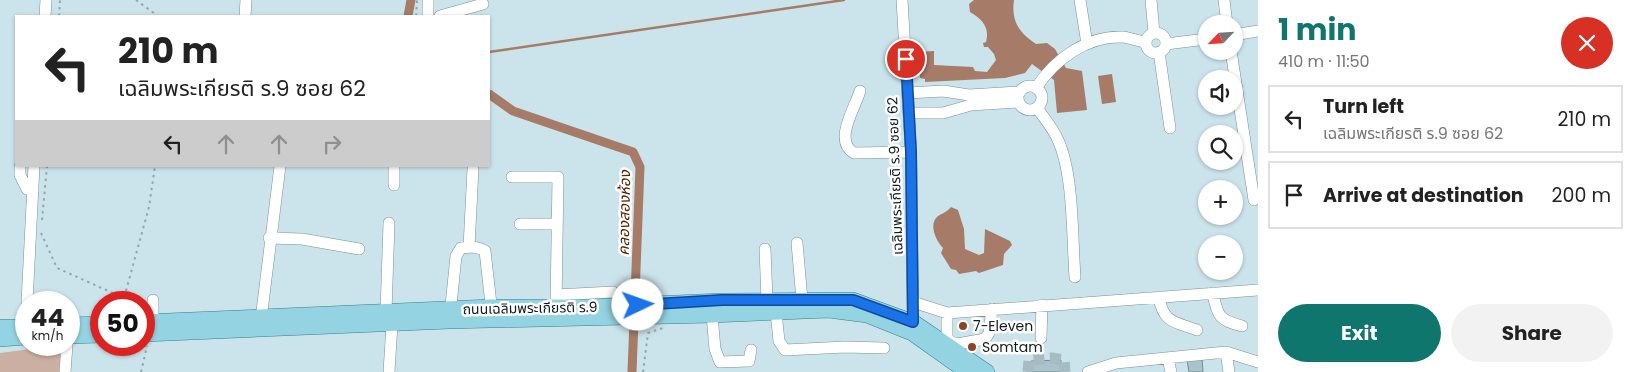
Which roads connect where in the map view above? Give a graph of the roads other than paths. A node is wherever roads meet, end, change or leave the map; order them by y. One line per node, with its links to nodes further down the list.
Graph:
1 (46, 0): 9 (street)
2 (246, 0): 10 (street)
3 (428, 0): 11 (street)
4 (1080, 0): 19 (street)
5 (1150, 0): 15 (street)
6 (1224, 0): 13 (street)
7 (483, 4): 12 (street)
8 (902, 4): 24 (street, เฉลิมพระเกียรติ ร.9 ซอย 62)
9 (45, 15)
10 (245, 15)
11 (428, 15)
12 (444, 15)
13 (1226, 15)
14 (1258, 31): 16 (street)
15 (1154, 33): 18 (street); 20 (street)
16 (1243, 34)
17 (1198, 41): 20 (street)
18 (1145, 42): 19 (street); 20 (street)
19 (1087, 44): 22 (street)
20 (1163, 48): 29 (street)
21 (1232, 60): 39 (street)
22 (1036, 88): 25 (street); 27 (street)
23 (860, 91): 30 (street)
24 (908, 93): 26 (street); 28 (street, เฉลิมพระเกียรติ ร.9 ซอย 62)
25 (1020, 97): 26 (street); 27 (street)
26 (970, 100): 28 (street)
27 (1036, 108): 48 (street)
28 (909, 113): 30 (street, เฉลิมพระเกียรติ ร.9 ซอย 62)
29 (1170, 128)
30 (911, 152): 57 (street, เฉลิมพระเกียรติ ร.9 ซอย 62)
31 (20, 167): 38 (street)
32 (34, 167): 38 (street)
33 (280, 167): 43 (street)
34 (394, 167): 37 (street)
35 (473, 169): 45 (street)
36 (512, 178): 42 (street)
37 (394, 184)
38 (33, 190): 50 (street)
39 (1254, 200)
40 (389, 224): 68 (street)
41 (520, 224): 42 (street)
42 (556, 224): 54 (street)
43 (269, 238): 46 (street); 67 (street)
44 (797, 243): 56 (street)
45 (469, 247): 62 (street); 65 (street)
46 (359, 249)
47 (765, 249): 55 (street)
48 (1075, 277)
49 (1258, 290): 52 (street)
50 (28, 291)
51 (613, 292): 54 (street)
52 (1213, 293): 53 (street); 69 (street)
53 (1159, 297): 58 (street); 75 (street)
54 (556, 300): 62 (main road, ถนนเฉลิมพระเกียรติ ร.9); 63 (main road, ถนนเฉลิมพระเกียรติ ร.9)
55 (766, 300): 56 (main road, ถนนเฉลิมพระเกียรติ ร.9); 59 (main road, ถนนเฉลิมพระเกียรติ ร.9)
56 (802, 300): 73 (main road, ถนนเฉลิมพระเกียรติ ร.9)
57 (913, 302): 64 (street); 73 (street, เฉลิมพระเกียรติ ร.9 ซอย 62)
58 (1042, 305): 60 (street); 77 (street)
59 (691, 308): 63 (main road, ถนนเฉลิมพระเกียรติ ร.9); 66 (main road, ถนนเฉลิมพระเกียรติ ร.9)
60 (992, 309): 64 (street); 64 (street)
61 (776, 312): 66 (main road, ถนนเฉลิมพระเกียรติ ร.9); 73 (main road, ถนนเฉลิมพระเกียรติ ร.9); 79 (street)
62 (492, 313): 63 (main road, ถนนเฉลิมพระเกียรติ ร.9); 65 (main road, ถนนเฉลิมพระเกียรติ ร.9)
63 (585, 313)
64 (947, 313)
65 (450, 315): 68 (main road, ถนนเฉลิมพระเกียรติ ร.9)
66 (712, 316): 80 (street)
67 (261, 318): 68 (main road, ถนนเฉลิมพระเกียรติ ร.9); 71 (main road, ถนนเฉลิมพระเกียรติ ร.9)
68 (389, 318): 72 (main road, ถนนเฉลิมพระเกียรติ ร.9); 87 (street)
69 (1242, 326)
70 (0, 327): 74 (main road)
71 (155, 327)
72 (155, 328)
73 (912, 328): 88 (main road, ถนนเฉลิมพระเกียรติ ร.9); 89 (main road, ถนนเฉลิมพระเกียรติ ร.9)
74 (15, 329)
75 (1197, 330)
76 (15, 334): 78 (main road)
77 (1041, 338)
78 (0, 339)
79 (884, 348)
80 (752, 350)
81 (1226, 352): 83 (street); 84 (street); 91 (street)
82 (65, 356): 86 (street)
83 (1168, 358): 85 (street); 90 (street)
84 (1258, 362)
85 (1093, 371)
86 (64, 372)
87 (389, 372)
88 (967, 372)
89 (987, 372)
90 (1171, 372)
91 (1228, 372)

